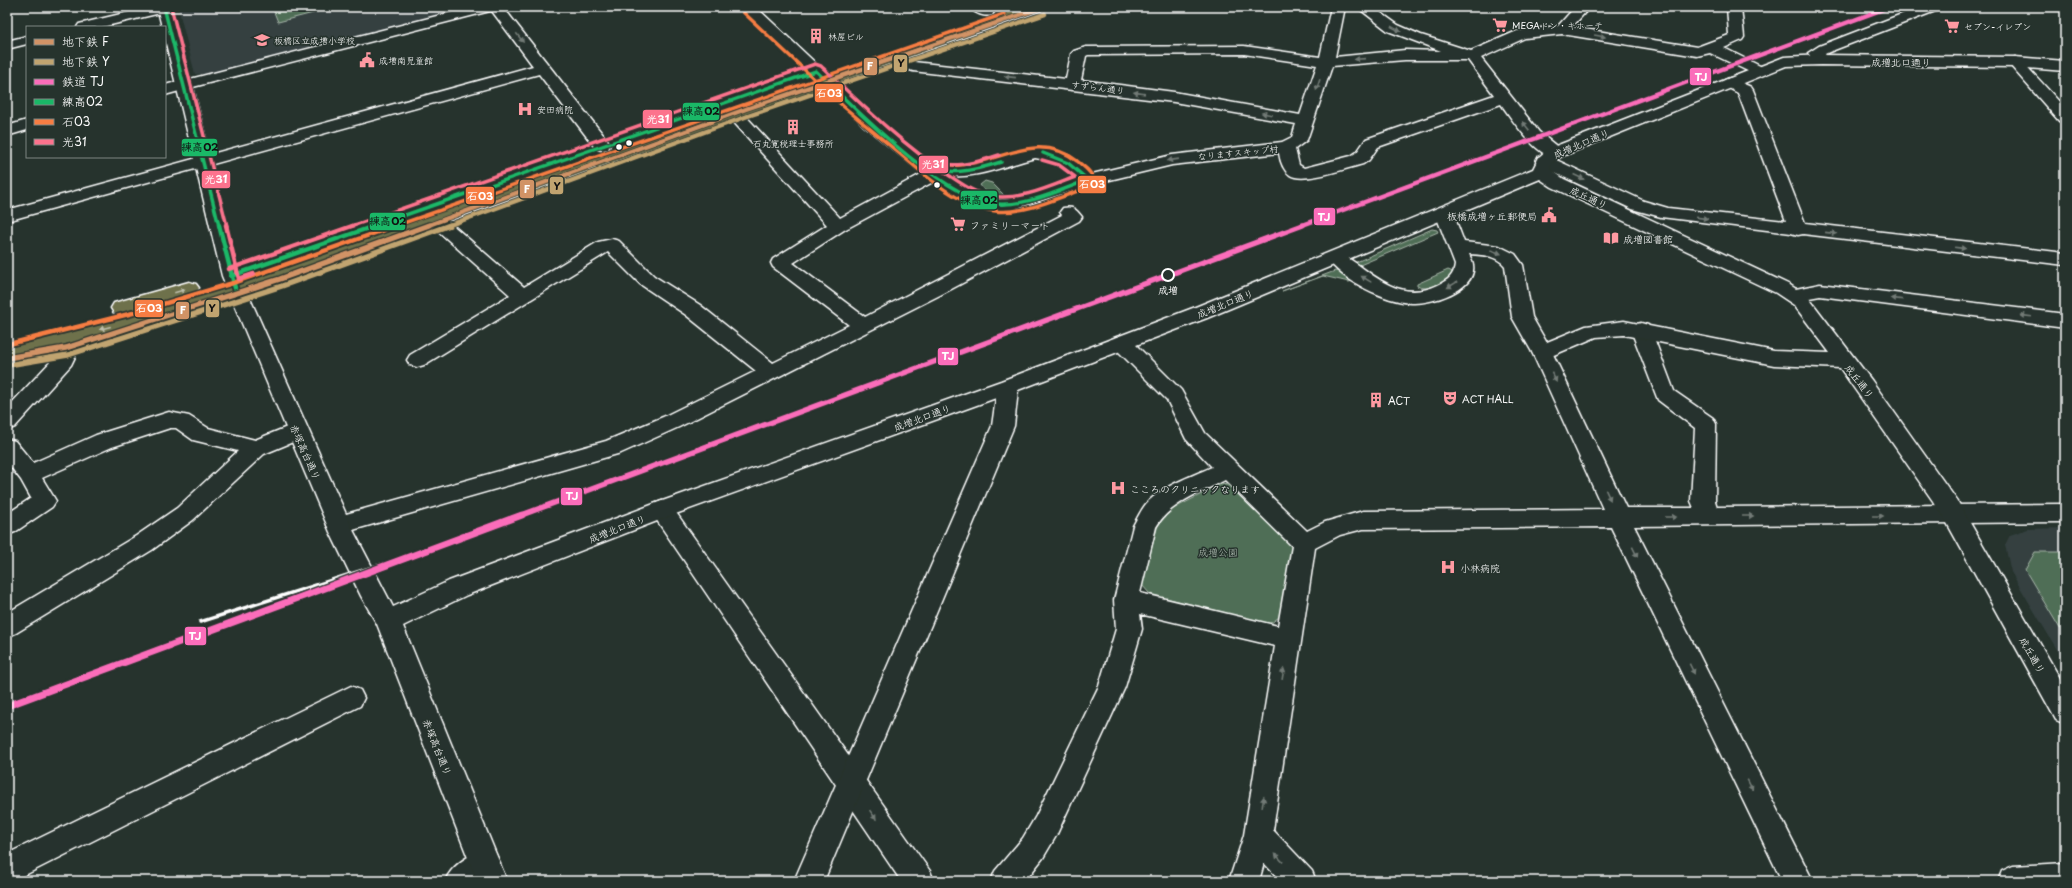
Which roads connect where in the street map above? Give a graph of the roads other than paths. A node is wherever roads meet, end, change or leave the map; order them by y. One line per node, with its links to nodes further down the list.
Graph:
1 (489, 7): 28 (street)
2 (496, 7): 24 (street, one-way to 24)
3 (748, 7): 26 (street, なりますスキップ村)
4 (1002, 7): 12 (highway)
5 (1036, 7): 19 (highway)
6 (1338, 7): 21 (street, なりますスキップ村)
7 (1364, 7): 18 (street, one-way to 18)
8 (1583, 7): 14 (street)
9 (1734, 7): 17 (street)
10 (1933, 7): 20 (street)
11 (164, 8): 13 (street); 28 (street, 赤塚高台通り)
12 (982, 10): 26 (highway)
13 (88, 26)
14 (1562, 30): 17 (street, one-way to 17); 18 (street)
15 (26, 40): 16 (street)
16 (7, 45)
17 (1712, 48): 25 (street)
18 (1472, 56): 21 (street, one-way to 21); 31 (street)
19 (889, 59): 26 (highway); 29 (street, すずらん通り, one-way to 19)
20 (1820, 60): 22 (street, 成増北口通り); 25 (street, 成増北口通り)
21 (1326, 62): 29 (street); 34 (street, なりますスキップ村, one-way to 34)
22 (2015, 62): 23 (street, 成増北口通り); 33 (street)
23 (2065, 66)
24 (542, 68): 37 (street); 39 (street)
25 (1759, 71): 27 (street, 成増北口通り)
26 (821, 76): 32 (highway); 37 (highway); 41 (street, なりますスキップ村)
27 (1730, 83): 40 (street, 成増北口通り); 50 (street)
28 (184, 84): 30 (street); 39 (street, 赤塚高台通り)
29 (1072, 84): 34 (street, すずらん通り, one-way to 29)
30 (166, 90)
31 (1504, 97): 38 (street); 40 (street, one-way to 31)
32 (735, 114): 48 (highway); 49 (street)
33 (2065, 118)
34 (1306, 121): 38 (street, なりますスキップ村)
35 (26, 126): 36 (street)
36 (7, 131)
37 (602, 145): 54 (highway)
38 (1286, 147): 43 (street, なりますスキップ村, one-way to 43)
39 (204, 161): 47 (street); 54 (street, 赤塚高台通り)
40 (1546, 162): 46 (street, 成増北口通り); 50 (street, one-way to 50); 56 (street, 成丘通り)
41 (932, 170): 42 (street); 44 (street, なりますスキップ村); 49 (street)
42 (976, 170): 43 (street); 44 (street)
43 (1088, 180): 44 (street, なりますスキップ村)
44 (976, 199)
45 (1069, 212): 58 (street)
46 (1444, 213): 51 (street); 52 (street, 成増北口通り)
47 (7, 216)
48 (435, 219): 54 (highway); 55 (street)
49 (838, 226): 58 (street)
50 (1798, 230): 53 (street, one-way to 53)
51 (1457, 247): 52 (street, one-way to 52); 64 (street, one-way to 64)
52 (1336, 258): 62 (street, 成増北口通り)
53 (2065, 259)
54 (233, 282): 60 (highway, one-way to 60); 61 (highway, one-way to 54); 70 (street, 赤塚高台通り)
55 (522, 295): 65 (street); 67 (street)
56 (1793, 295): 57 (street, one-way to 56); 66 (street, 成丘通り)
57 (2065, 321)
58 (863, 325): 67 (street)
59 (1641, 330): 64 (street); 66 (street); 79 (street)
60 (75, 336): 63 (highway); 69 (street)
61 (7, 337)
62 (1122, 343): 68 (street, 成増北口通り); 73 (street)
63 (7, 352)
64 (1542, 352): 78 (street, one-way to 78)
65 (417, 360)
66 (1845, 361): 77 (street, 成丘通り)
67 (771, 372): 80 (street)
68 (1008, 386): 75 (street, 成増北口通り); 89 (street)
69 (7, 422)
70 (297, 431): 72 (street); 80 (street, 赤塚高台通り)
71 (7, 447): 74 (street)
72 (256, 448): 74 (street); 85 (street)
73 (1227, 469): 82 (street); 83 (street)
74 (28, 474): 81 (street)
75 (662, 510): 84 (street, 成増北口通り); 89 (street)
76 (2065, 513): 77 (street)
77 (1953, 515): 79 (street, one-way to 77); 88 (street, 成丘通り)
78 (1618, 517): 79 (street, one-way to 79); 82 (street); 100 (street, one-way to 100)
79 (1709, 517)
80 (339, 525): 84 (street, 赤塚高台通り)
81 (7, 526)
82 (1304, 543): 86 (street)
83 (1126, 600): 86 (street); 97 (street)
84 (388, 621): 92 (street, 赤塚高台通り)
85 (7, 626)
86 (1288, 640): 90 (street, one-way to 86)
87 (351, 698): 91 (street)
88 (2065, 712)
89 (851, 783): 95 (street); 96 (street, one-way to 96)
90 (1258, 835): 98 (street); 99 (street, one-way to 90)
91 (7, 869)
92 (488, 872): 94 (street)
93 (2065, 878): 101 (street)
94 (460, 881)
95 (809, 881)
96 (919, 881)
97 (1006, 881)
98 (1244, 881)
99 (1301, 881)
100 (1798, 881)
101 (2013, 881)

